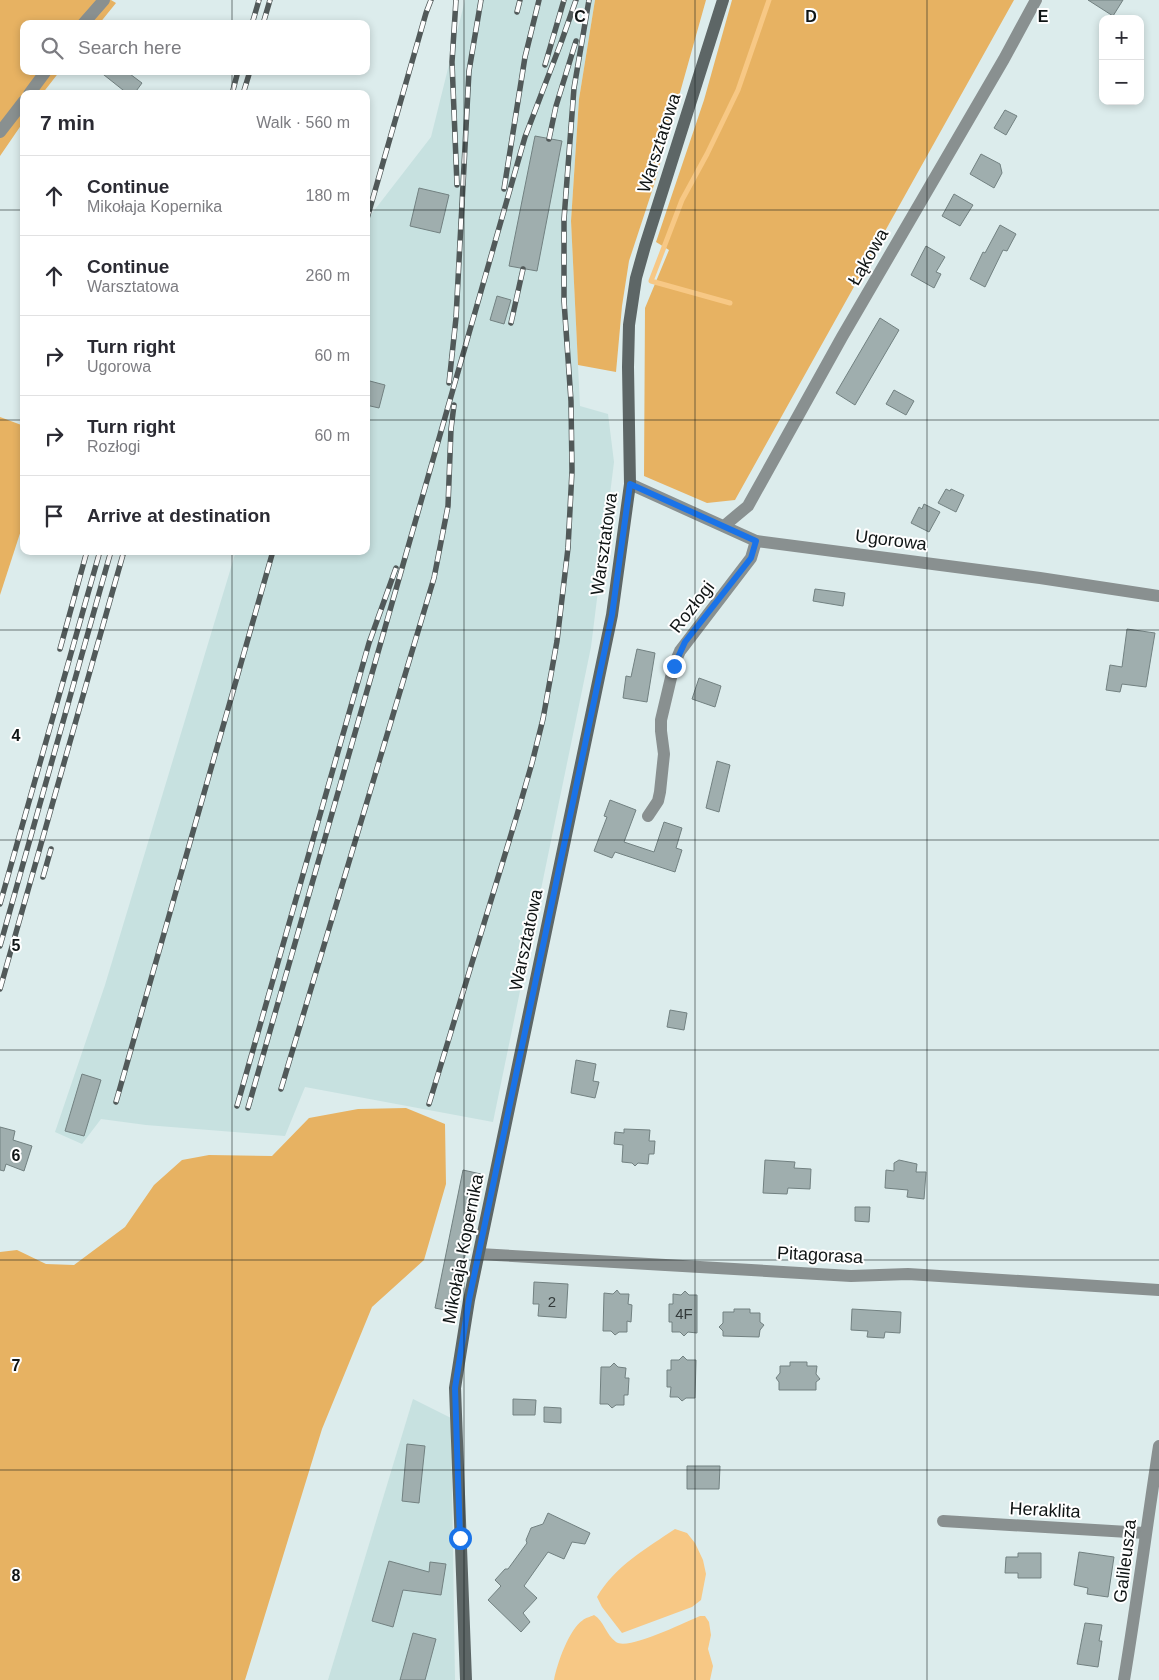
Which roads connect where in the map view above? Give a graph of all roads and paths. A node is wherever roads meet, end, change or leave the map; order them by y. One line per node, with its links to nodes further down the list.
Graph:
1 (104, 0): 4 (street)
2 (723, 0): 9 (street, Warsztatowa)
3 (1036, 0): 10 (street, Łąkowa)
4 (86, 20)
5 (43, 75): 6 (street)
6 (32, 90)
7 (20, 106): 8 (street)
8 (0, 132)
9 (630, 484): 10 (street, Ugorowa); 14 (street, Warsztatowa)
10 (724, 526): 11 (street, Ugorowa)
11 (756, 541): 12 (street, Ugorowa); 13 (street, Rozłogi)
12 (1159, 596)
13 (648, 816)
14 (512, 1096): 15 (street, Mikołaja Kopernika)
15 (478, 1254): 16 (street, Pitagorasa); 20 (street, Mikołaja Kopernika)
16 (1159, 1290)
17 (1159, 1446): 19 (street, Galileusza)
18 (943, 1522): 19 (street, Heraklita)
19 (1145, 1533): 21 (street, Galileusza)
20 (466, 1680)
21 (1124, 1680)

